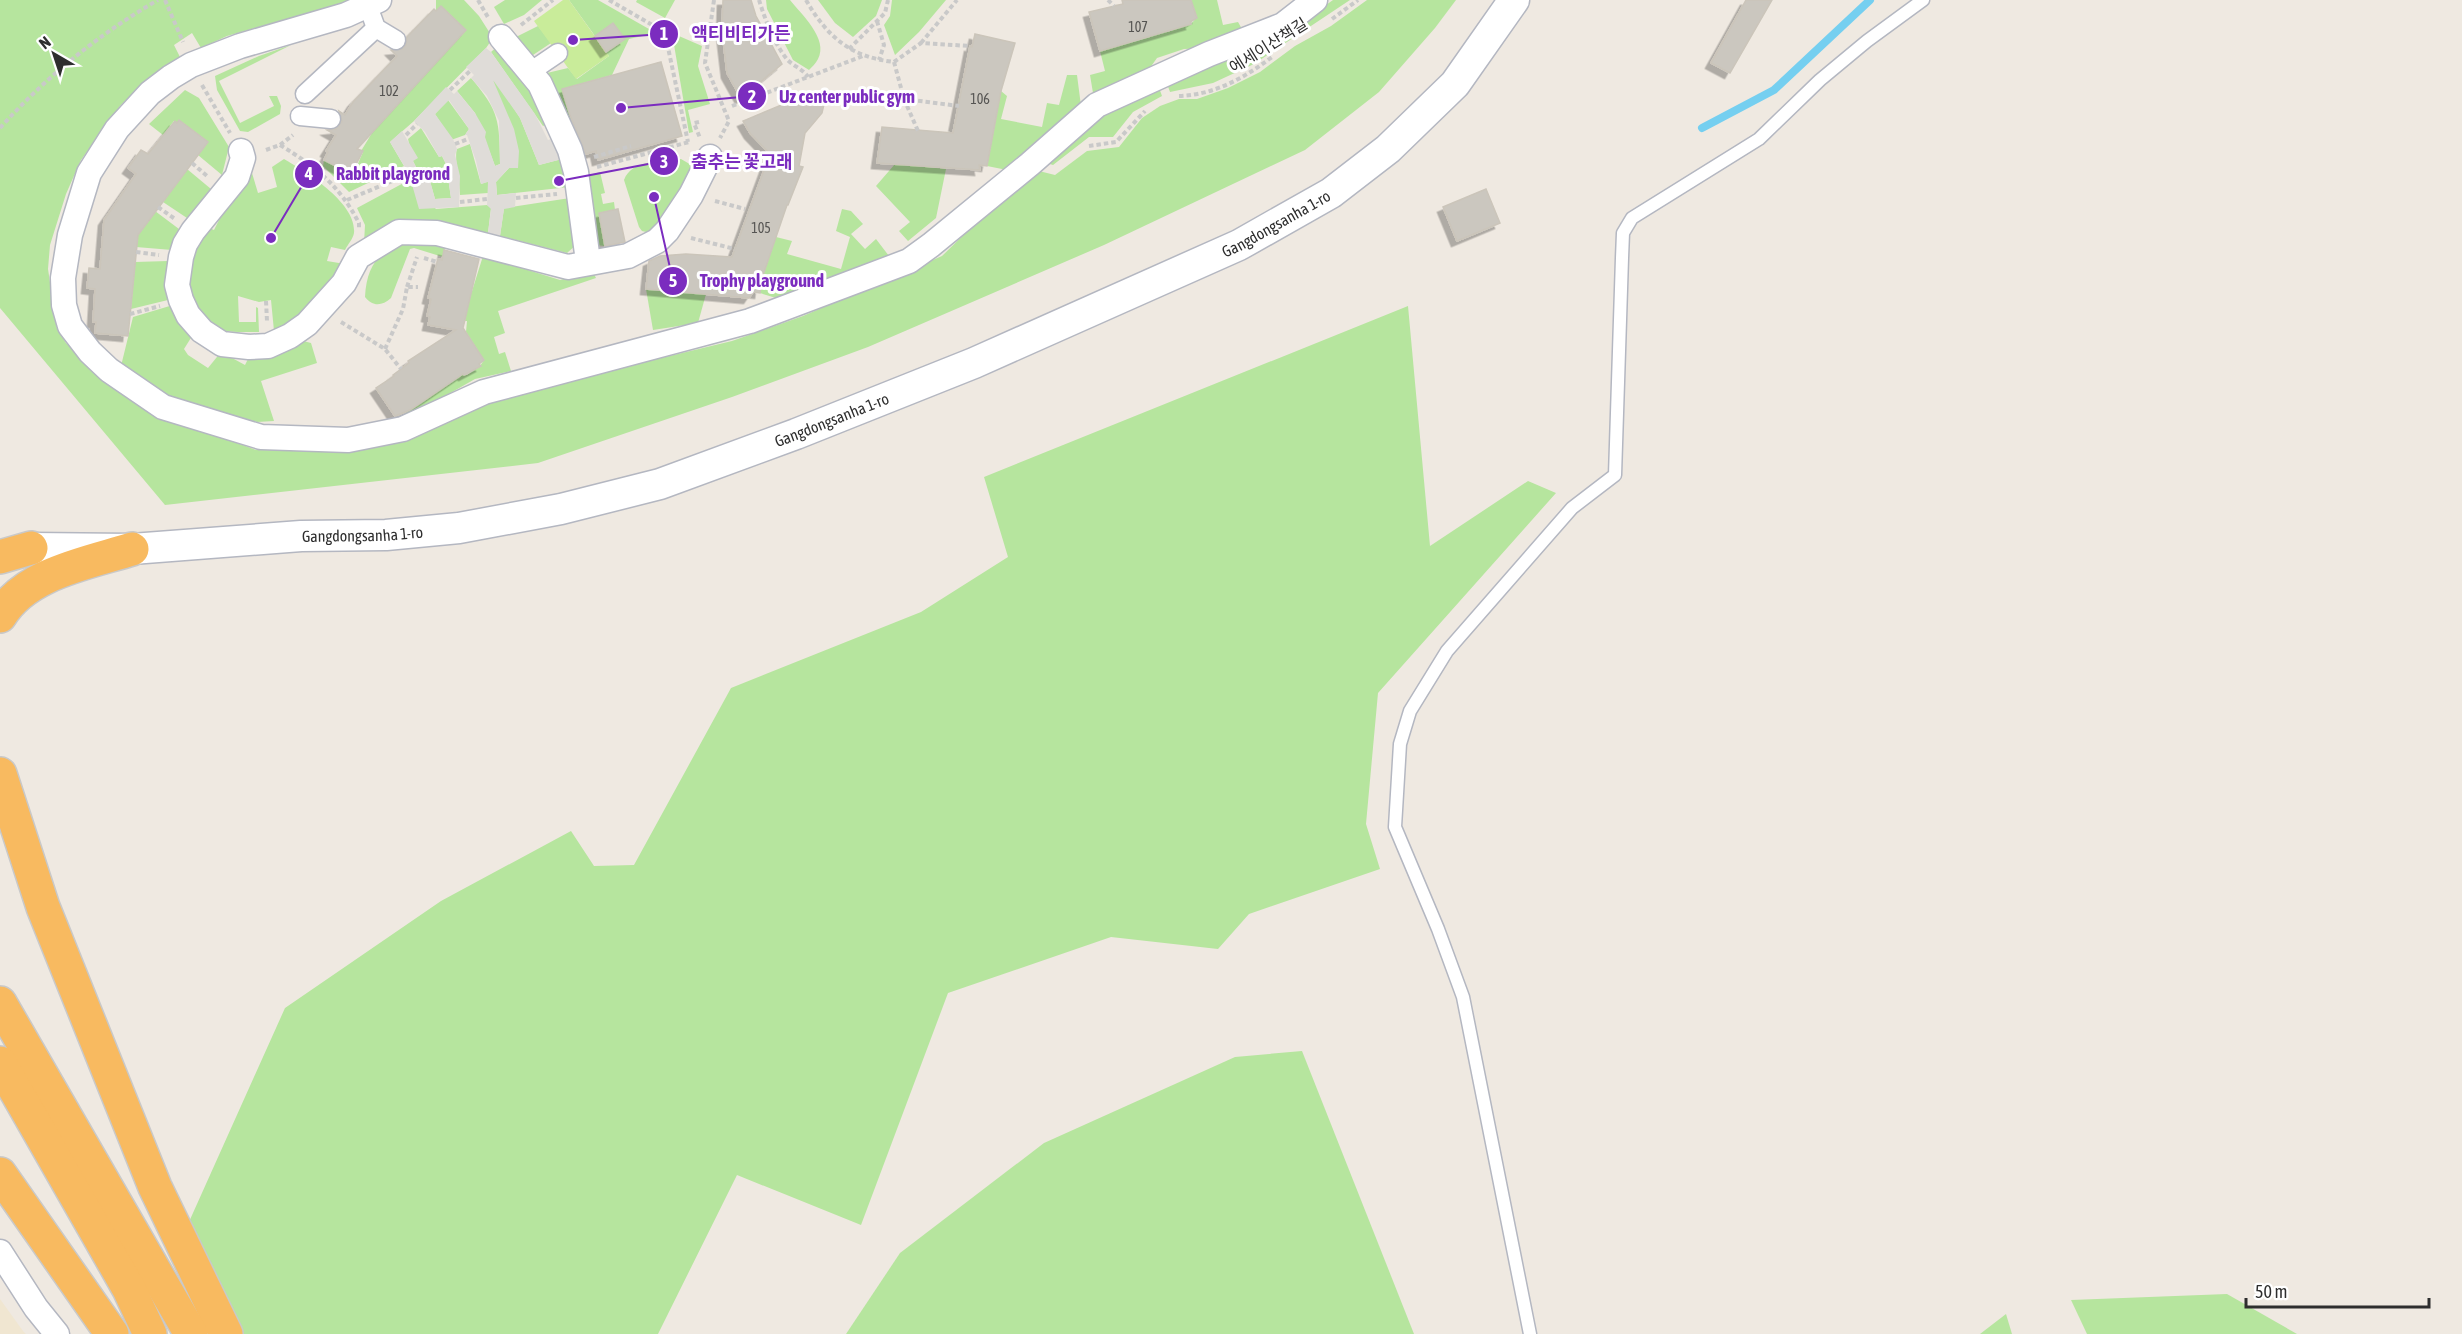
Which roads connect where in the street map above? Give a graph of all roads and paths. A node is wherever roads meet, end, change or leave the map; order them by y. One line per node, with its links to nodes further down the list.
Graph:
1 (158, 0): 44 (path)
2 (165, 0): 23 (path)
3 (553, 0): 19 (path)
4 (609, 0): 48 (path)
5 (714, 0): 54 (path)
6 (759, 0): 32 (path)
7 (806, 0): 24 (path)
8 (888, 0): 17 (path)
9 (957, 0): 21 (path)
10 (1108, 0): 15 (path)
11 (1315, 0): 16 (street)
12 (1358, 0): 18 (path, 에세이산책길)
13 (1514, 0): 75 (street, Gangdongsanha 1-ro)
14 (1923, 0): 88 (lane)
15 (1114, 6)
16 (374, 12): 20 (street); 35 (street)
17 (877, 21): 24 (path); 28 (path)
18 (1330, 21)
19 (501, 37): 31 (street)
20 (396, 40)
21 (921, 43): 22 (path); 29 (path)
22 (970, 46)
23 (186, 48)
24 (849, 49): 26 (path)
25 (558, 53): 31 (street)
26 (863, 56): 28 (path); 32 (path)
27 (1274, 56): 36 (path, 에세이산책길)
28 (879, 60): 29 (path)
29 (894, 62): 37 (path)
30 (470, 71): 34 (path)
31 (530, 72): 55 (street)
32 (808, 77): 38 (path)
33 (199, 79): 52 (path)
34 (450, 90)
35 (305, 94)
36 (1177, 96)
37 (904, 99): 39 (path); 45 (path)
38 (732, 106)
39 (958, 106)
40 (1150, 108): 53 (path)
41 (300, 116): 42 (street); 50 (path)
42 (331, 119)
43 (417, 124): 46 (path)
44 (0, 128)
45 (918, 131)
46 (405, 135)
47 (468, 139): 49 (path)
48 (688, 142): 54 (path); 55 (path)
49 (455, 144)
50 (280, 145): 52 (path); 61 (path)
51 (631, 146): 55 (path)
52 (241, 151): 71 (street)
53 (1082, 151)
54 (710, 157): 58 (street)
55 (581, 166): 67 (street)
56 (409, 174): 61 (path)
57 (556, 194): 59 (path)
58 (691, 195): 63 (path); 64 (street)
59 (516, 198)
60 (487, 199): 62 (path)
61 (347, 200): 66 (path)
62 (460, 202)
63 (745, 209)
64 (667, 231): 65 (path); 67 (street)
65 (735, 249)
66 (358, 257): 67 (street); 71 (street)
67 (588, 261)
68 (437, 262): 69 (path)
69 (407, 286): 70 (path); 72 (path)
70 (418, 287)
71 (320, 309): 72 (path)
72 (385, 349): 73 (path)
73 (402, 369)
74 (15, 548): 75 (street, Gangdongsanha 1-ro); 76 (highway)
75 (132, 549): 77 (highway)
76 (0, 557)
77 (0, 616)
78 (0, 774): 87 (highway)
79 (0, 1003): 86 (highway)
80 (0, 1063): 85 (highway)
81 (0, 1174): 84 (highway)
82 (0, 1252): 83 (street)
83 (57, 1334)
84 (112, 1334)
85 (150, 1334)
86 (191, 1334)
87 (226, 1334)
88 (1530, 1334)

